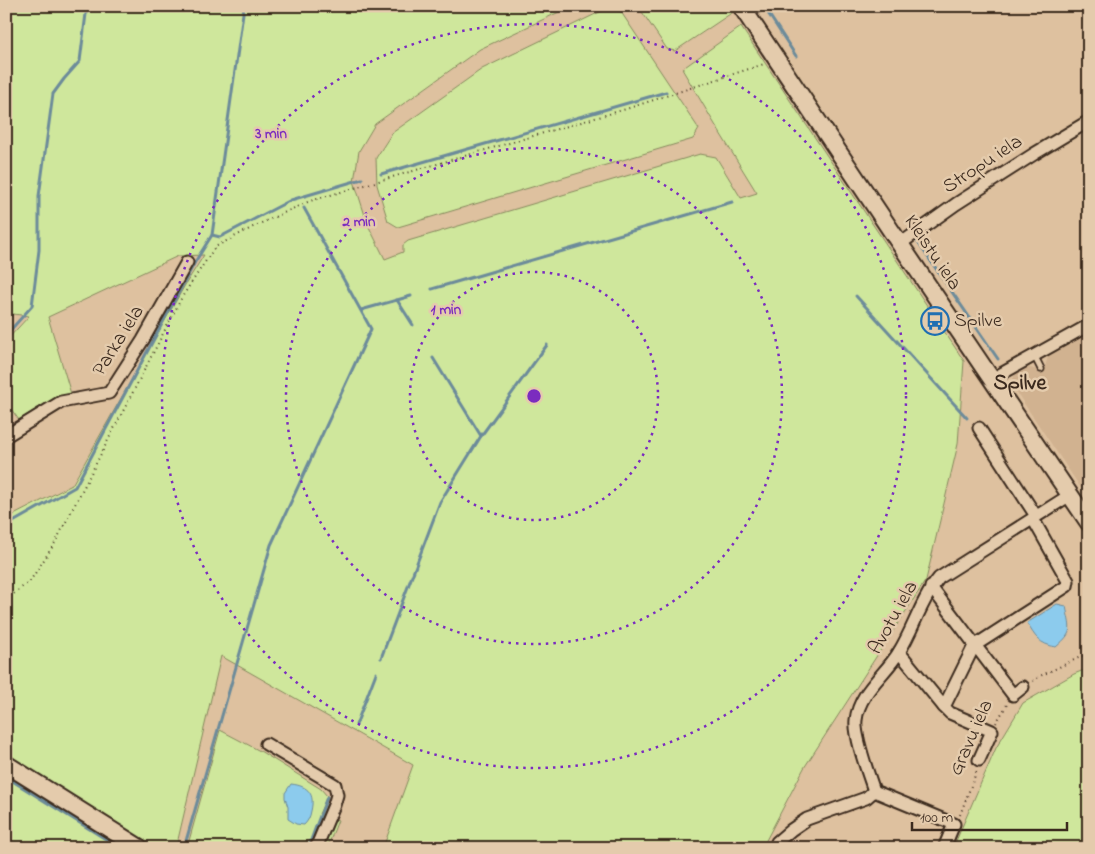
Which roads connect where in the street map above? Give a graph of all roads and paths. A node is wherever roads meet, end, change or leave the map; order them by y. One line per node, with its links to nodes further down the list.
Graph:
1 (748, 9): 2 (street, Kleistu iela)
2 (776, 60): 4 (street, Kleistu iela); 16 (path)
3 (1089, 121): 4 (street, Stropu iela)
4 (900, 244): 9 (street, Kleistu iela)
5 (188, 262): 11 (street, Parka iela)
6 (1089, 325): 7 (street)
7 (1034, 355): 8 (lane); 9 (street)
8 (1041, 369)
9 (992, 379): 12 (street, Kleistu iela)
10 (979, 428): 13 (street)
11 (6, 436)
12 (1070, 495): 13 (street, Avotu iela); 14 (street, Kleistu iela)
13 (1034, 518): 15 (street, Avotu iela); 17 (street)
14 (1089, 524)
15 (931, 587): 17 (street); 18 (street, Avotu iela)
16 (6, 600)
17 (974, 646): 21 (street); 22 (street)
18 (899, 652): 22 (street); 27 (street, Avotu iela)
19 (1089, 654): 20 (path)
20 (1023, 687): 21 (street, Gravu iela)
21 (1013, 695): 23 (path, Gravu iela)
22 (944, 708): 23 (street)
23 (992, 731): 25 (street, Gravu iela)
24 (266, 744): 30 (street)
25 (979, 760): 28 (path, Gravu iela)
26 (6, 764): 29 (street)
27 (874, 791): 28 (street); 31 (street)
28 (954, 824): 32 (street)
29 (140, 848)
30 (316, 848)
31 (774, 848)
32 (944, 848)

